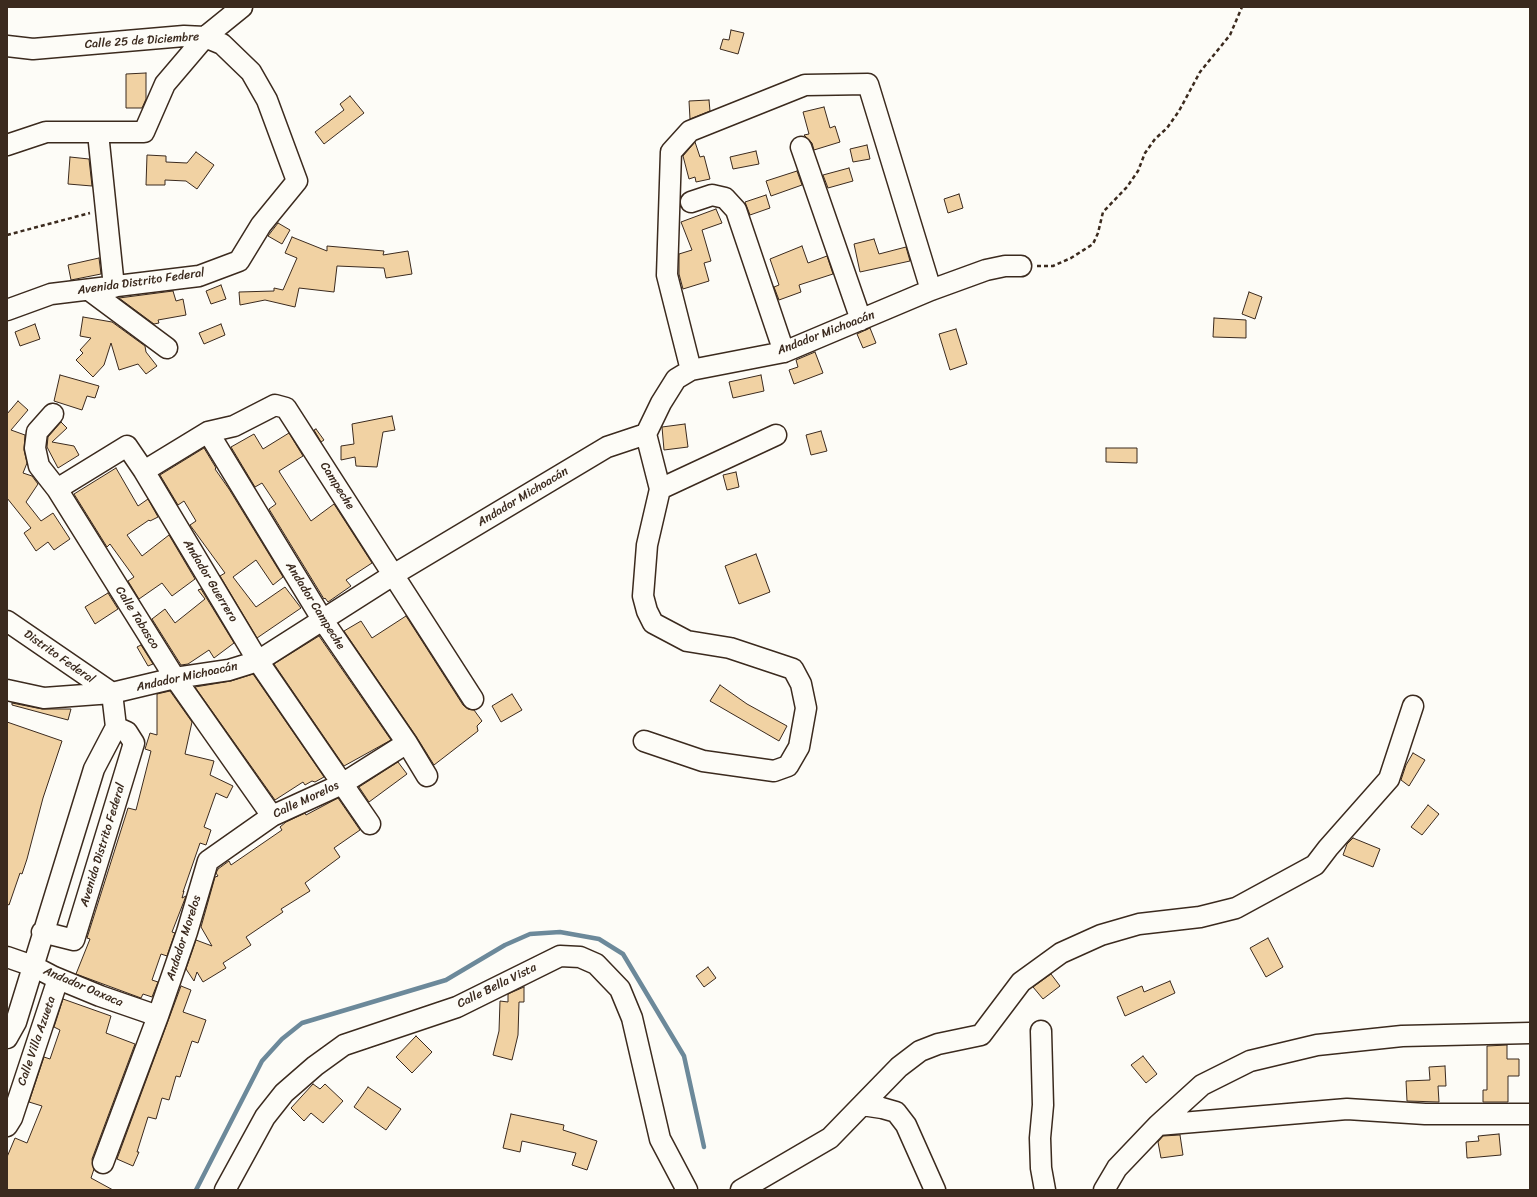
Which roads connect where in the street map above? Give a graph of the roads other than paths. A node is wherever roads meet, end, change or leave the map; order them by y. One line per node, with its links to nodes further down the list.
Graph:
1 (242, 7): 2 (street)
2 (205, 37): 3 (street, Calle 25 de Diciembre); 4 (street, Calle 25 de Diciembre); 5 (street)
3 (7, 46)
4 (278, 127): 10 (street, Avenida Distrito Federal)
5 (98, 132): 6 (street); 10 (street)
6 (7, 145)
7 (801, 147): 14 (street)
8 (692, 202): 16 (street)
9 (1021, 266): 12 (street, Andador Michoacán)
10 (114, 287): 11 (street, Avenida Distrito Federal)
11 (89, 290): 13 (street, Avenida Distrito Federal); 15 (street)
12 (931, 290): 14 (street, Andador Michoacán); 17 (street)
13 (7, 310)
14 (861, 320): 16 (street, Andador Michoacán)
15 (167, 348)
16 (784, 352): 17 (street, Andador Michoacán)
17 (691, 370): 20 (street, Andador Michoacán)
18 (53, 414): 23 (street, Calle Tabasco)
19 (208, 432): 22 (street, Campeche); 25 (street, Campeche); 26 (street, Andador Campeche)
20 (646, 434): 24 (street); 25 (street, Andador Michoacán)
21 (776, 434): 24 (street)
22 (144, 471): 23 (street, Andador Guerrero); 28 (street, Andador Guerrero)
23 (57, 489): 29 (street, Calle Tabasco)
24 (660, 489): 35 (street)
25 (393, 575): 26 (street, Andador Michoacán); 32 (street, Campeche)
26 (322, 619): 28 (street, Andador Michoacán); 36 (street, Andador Campeche)
27 (7, 621): 31 (street, Distrito Federal)
28 (258, 661): 29 (street, Andador Michoacán); 38 (street, Andador Guerrero)
29 (175, 678): 31 (street, Andador Michoacán); 39 (street, Calle Tabasco)
30 (8, 694): 31 (street, Andador Michoacán)
31 (112, 694): 34 (street)
32 (473, 698)
33 (1412, 706): 50 (street)
34 (116, 727): 42 (street); 42 (street, Avenida Distrito Federal)
35 (644, 741)
36 (407, 743): 37 (street, Andador Campeche); 38 (street, Calle Morelos)
37 (427, 776)
38 (342, 784): 39 (street, Calle Morelos); 40 (street, Andador Guerrero)
39 (272, 816): 41 (street, Calle Morelos)
40 (370, 824)
41 (208, 861): 46 (street, Andador Morelos)
42 (42, 932): 44 (street)
43 (7, 957): 44 (street, Andador Oaxaca)
44 (33, 966): 45 (street, Andador Oaxaca); 49 (street)
45 (58, 979): 46 (street, Andador Oaxaca); 53 (street, Calle Villa Azueta)
46 (158, 1016): 54 (street, Andador Morelos)
47 (1041, 1031): 59 (street)
48 (1530, 1033): 52 (street)
49 (7, 1038)
50 (862, 1105): 57 (street); 58 (street)
51 (1530, 1114): 52 (street)
52 (1158, 1125): 60 (street)
53 (7, 1126)
54 (103, 1162)
55 (224, 1190): 56 (street, Calle Bella Vista)
56 (687, 1190)
57 (741, 1190)
58 (935, 1190)
59 (1045, 1190)
60 (1104, 1190)

